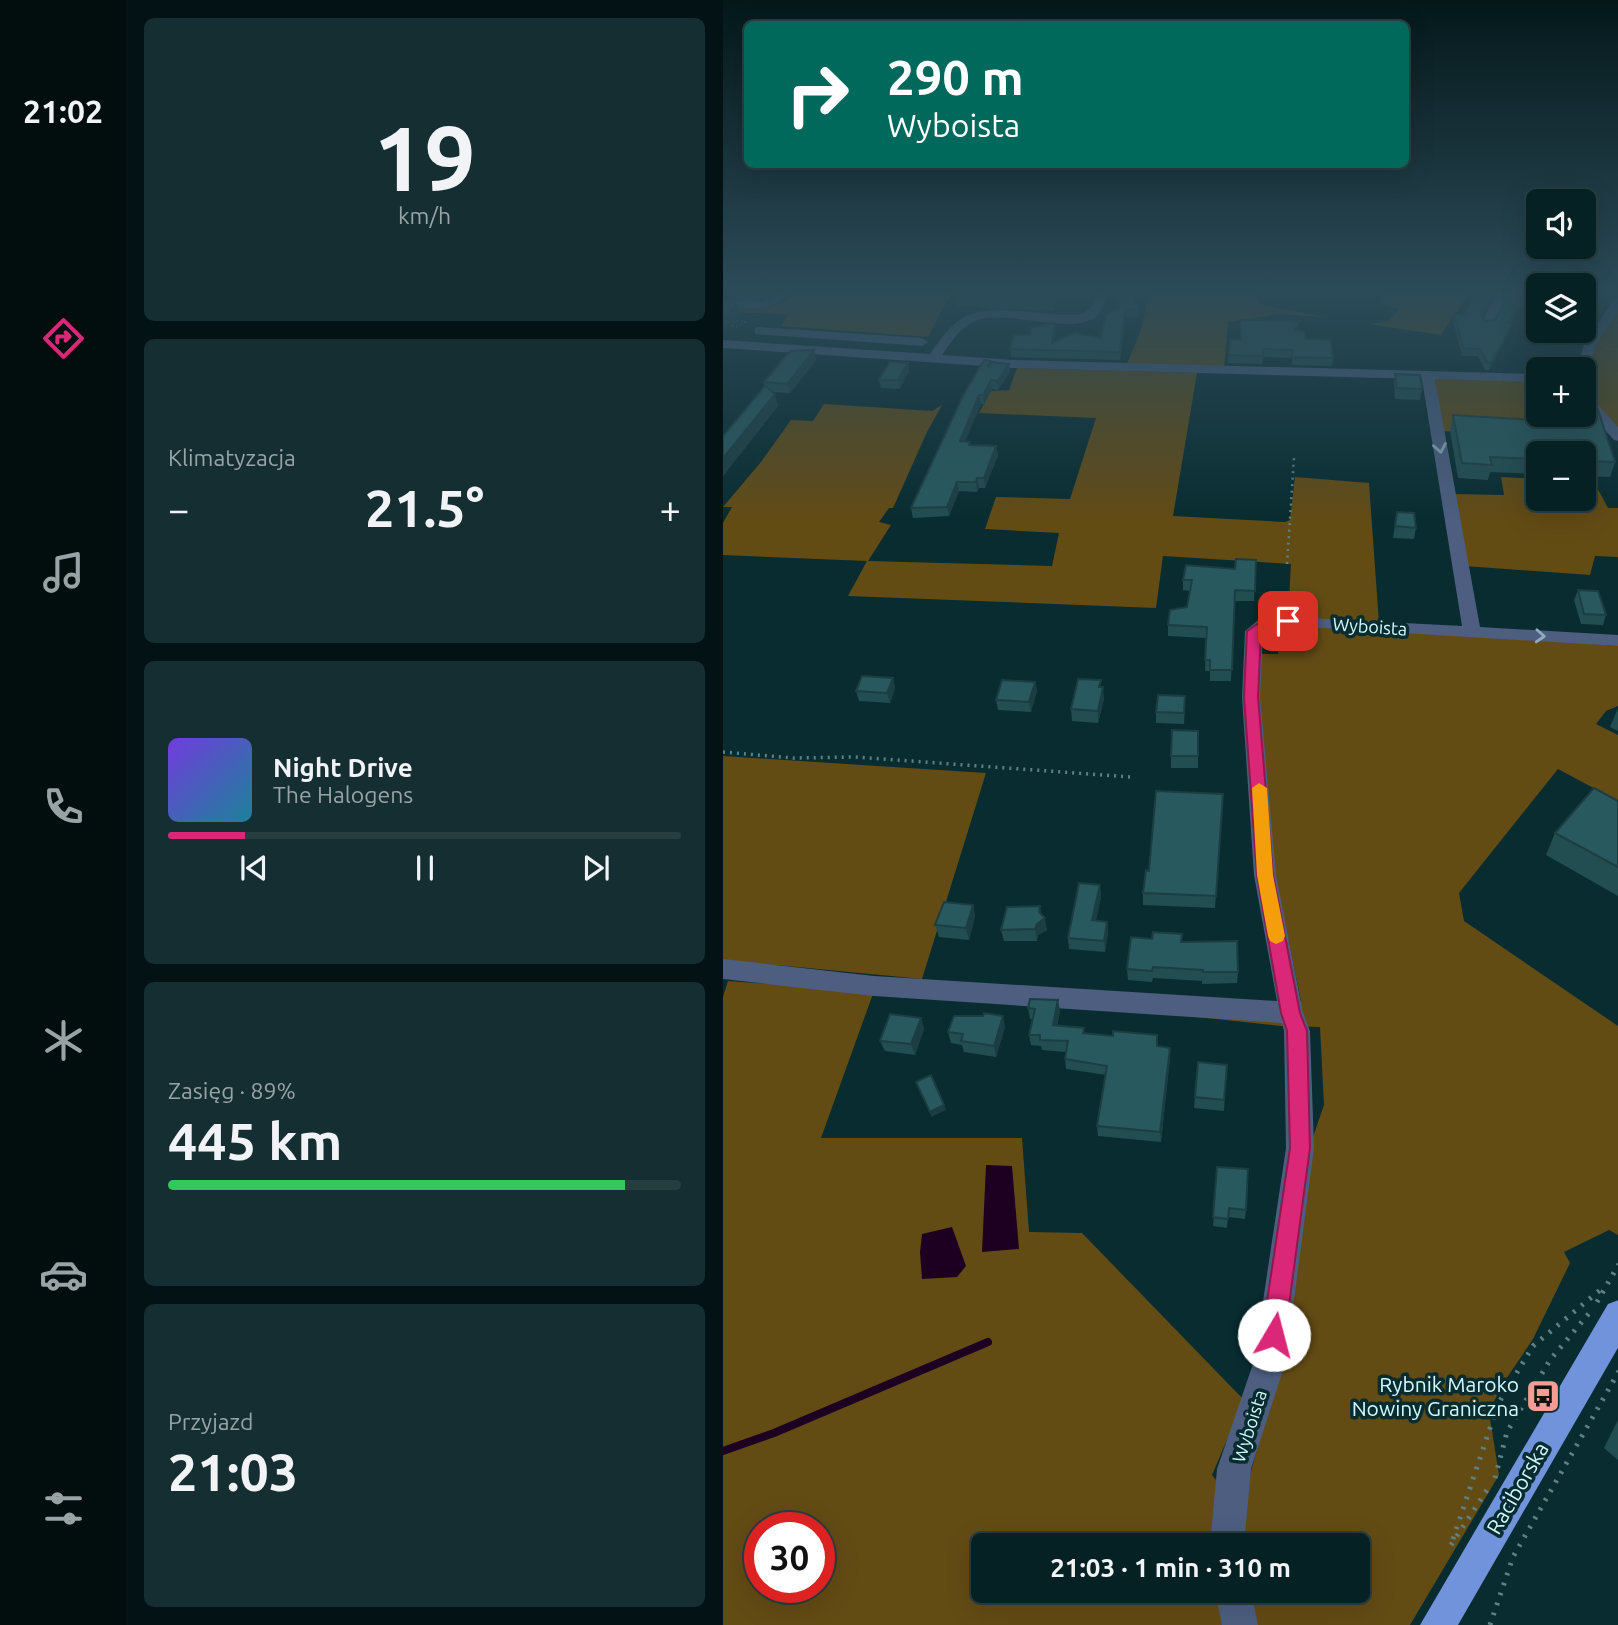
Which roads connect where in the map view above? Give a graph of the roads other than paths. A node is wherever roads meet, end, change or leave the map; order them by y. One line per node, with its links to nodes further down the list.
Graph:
1 (1203, 370): 2 (street)
2 (1428, 376): 3 (street); 6 (street, one-way to 6)
3 (1526, 378)
4 (1596, 412): 5 (street)
5 (1618, 437)
6 (1472, 632): 7 (street, Wyboista, one-way to 7); 9 (street, Wyboista)
7 (1618, 641)
8 (723, 969): 9 (street)
9 (1291, 1013): 11 (street, Wyboista)
10 (1613, 1300): 14 (main road, Raciborska)
11 (1228, 1533)
12 (1235, 1603): 13 (street)
13 (1240, 1625)
14 (1438, 1625)

